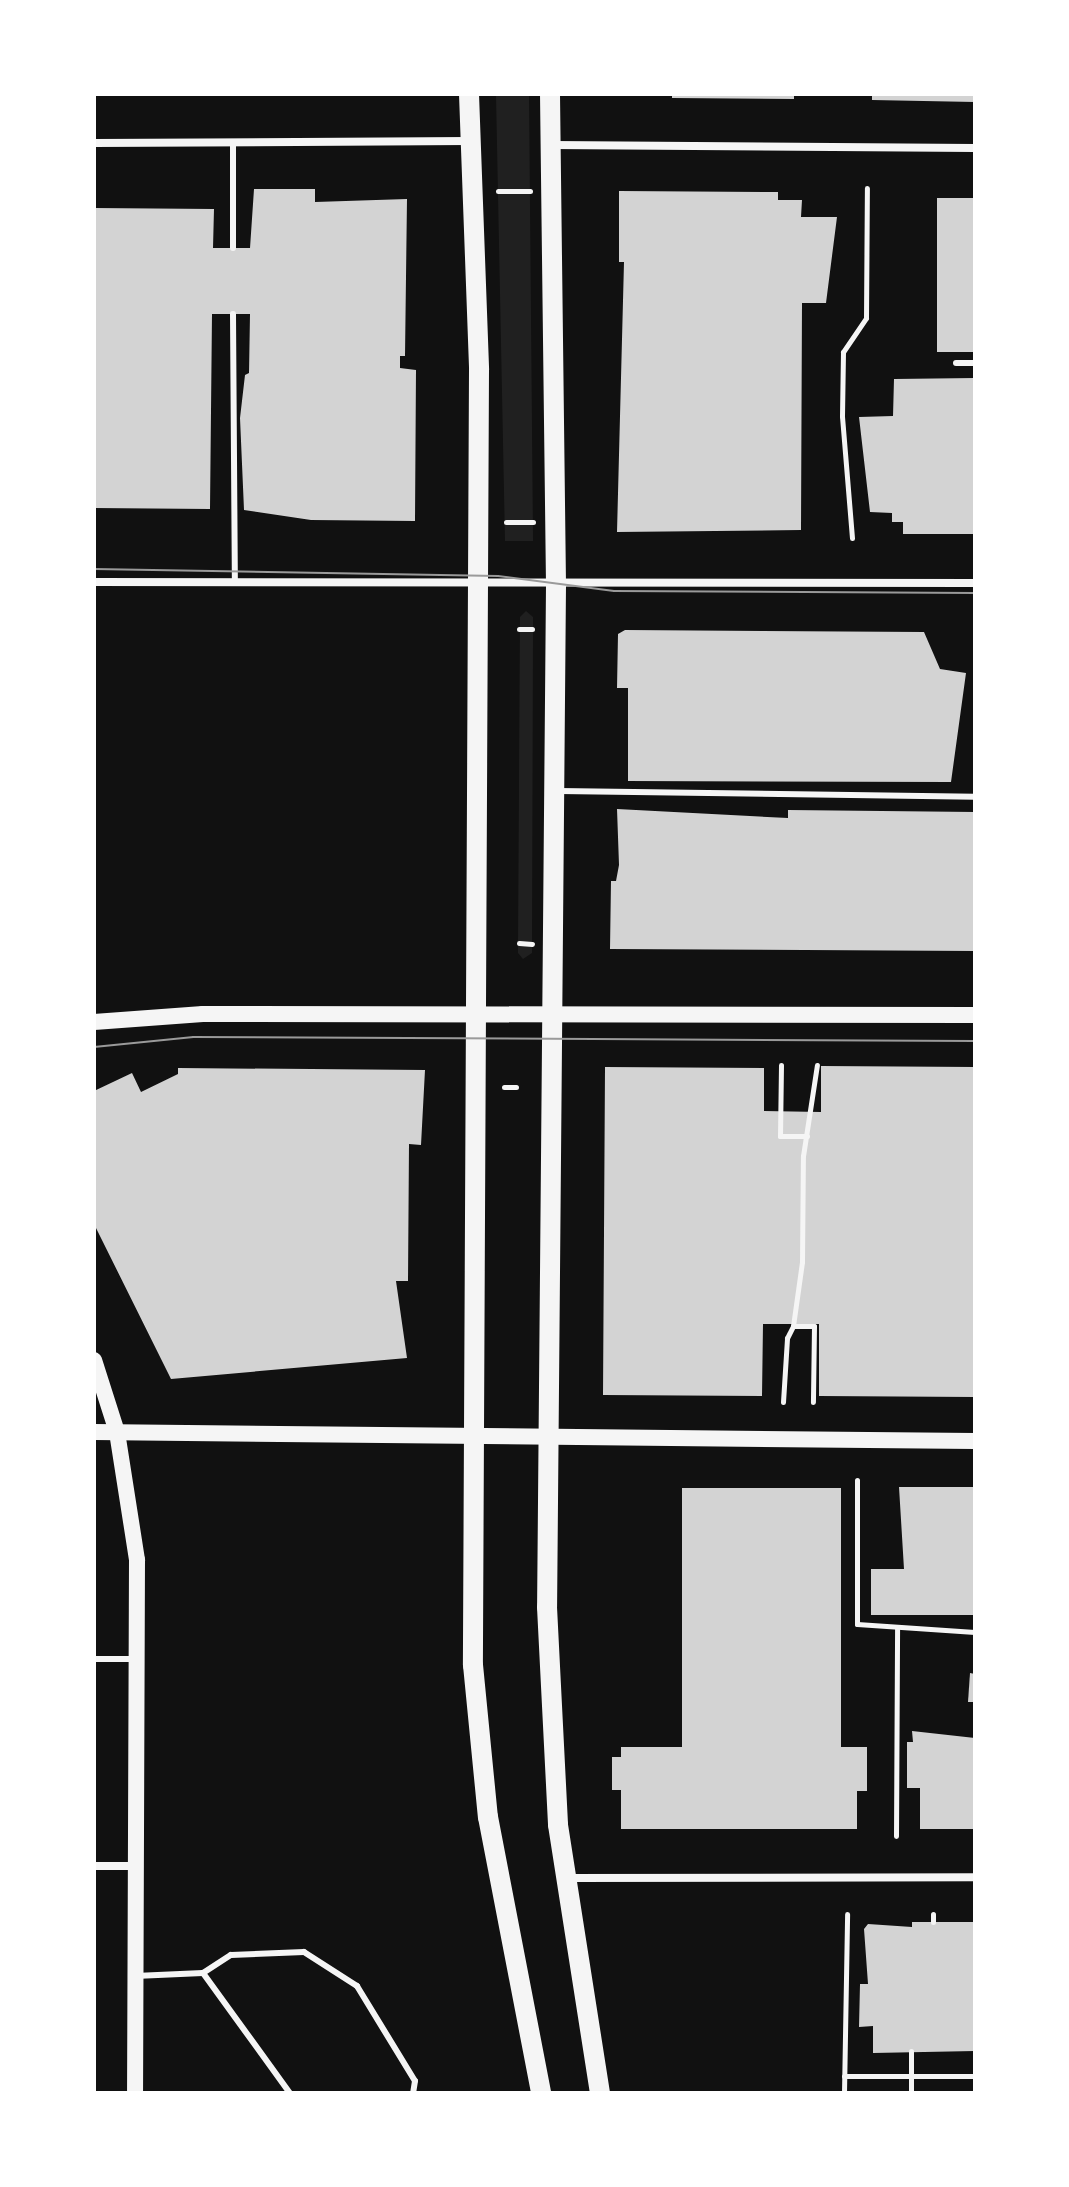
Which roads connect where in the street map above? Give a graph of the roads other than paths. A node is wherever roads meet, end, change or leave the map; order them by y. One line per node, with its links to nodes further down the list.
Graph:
1 (469, 94): 3 (main road)
2 (550, 94): 6 (main road)
3 (471, 141): 4 (street); 12 (main road)
4 (233, 142): 5 (street); 8 (lane)
5 (94, 143)
6 (550, 145): 7 (street); 15 (main road)
7 (975, 148)
8 (233, 248)
9 (233, 314): 14 (lane)
10 (956, 363): 11 (lane)
11 (975, 363)
12 (478, 581): 14 (street); 15 (street); 19 (main road)
13 (94, 582): 14 (street)
14 (235, 582)
15 (556, 582): 16 (street); 17 (main road)
16 (975, 583)
17 (554, 791): 18 (lane); 20 (main road)
18 (975, 797)
19 (476, 1014): 20 (main road); 22 (main road); 26 (main road)
20 (550, 1014): 21 (main road); 27 (main road)
21 (975, 1015)
22 (94, 1022)
23 (94, 1360): 25 (main road)
24 (94, 1432): 25 (main road)
25 (117, 1432): 26 (main road); 30 (main road)
26 (473, 1436): 27 (main road); 40 (main road)
27 (548, 1438): 28 (main road); 34 (main road)
28 (975, 1441)
29 (94, 1659): 30 (lane)
30 (138, 1659): 32 (main road)
31 (94, 1866): 32 (street)
32 (134, 1866): 36 (main road)
33 (975, 1877): 34 (street)
34 (564, 1879): 41 (main road)
35 (203, 1973): 36 (lane); 38 (lane); 39 (lane)
36 (135, 1976): 37 (main road)
37 (135, 2093)
38 (290, 2093)
39 (413, 2093)
40 (541, 2093)
41 (600, 2093)

